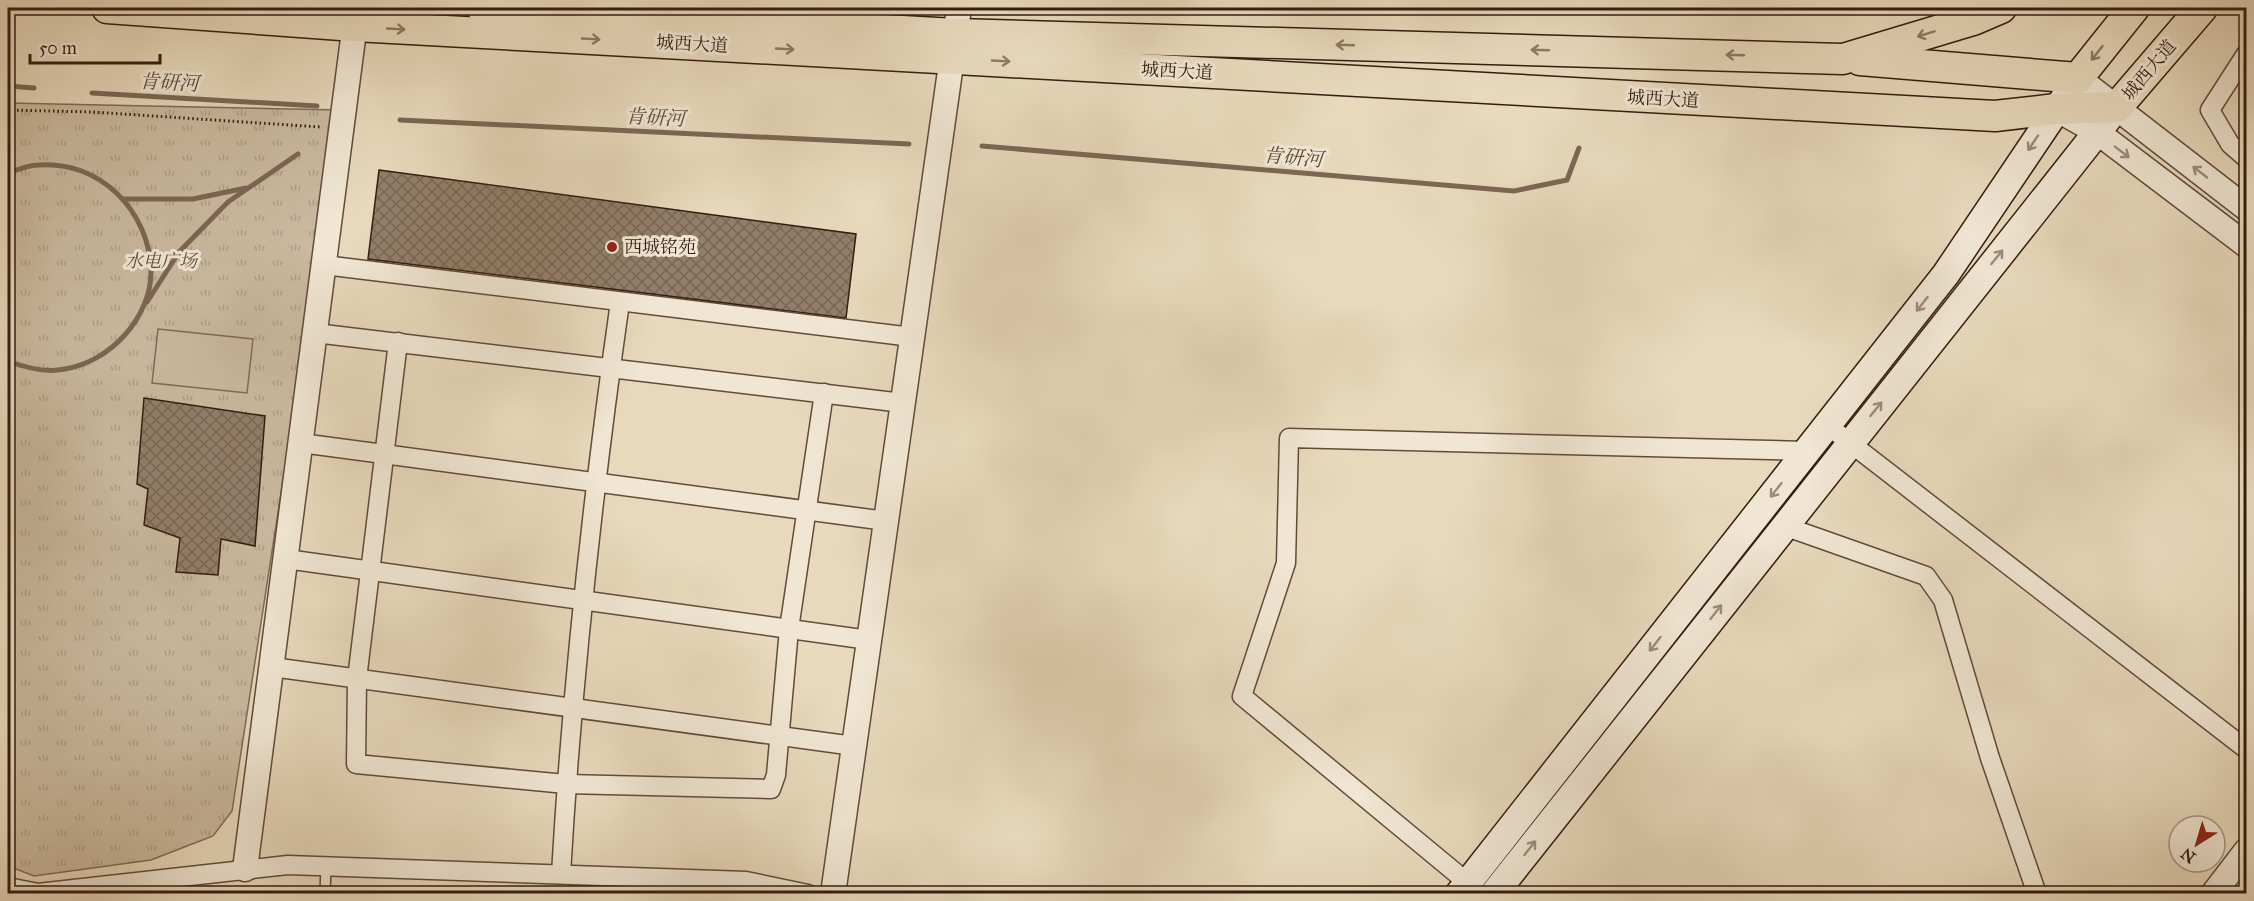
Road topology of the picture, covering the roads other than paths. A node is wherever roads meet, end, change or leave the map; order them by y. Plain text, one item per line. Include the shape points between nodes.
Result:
1 (107, 8) edge
2 (482, 8) edge
3 (2001, 8) edge
4 (2134, 8) edge
5 (2202, 8) edge
6 (356, 17) edge
7 (956, 33) edge
8 (2247, 54) edge
9 (1843, 58) junction
10 (2078, 78) junction
11 (2117, 107) junction
12 (2056, 109) junction
13 (2097, 132) junction
14 (2247, 158) edge
15 (2247, 208) edge
16 (2247, 246) edge
17 (324, 265) junction
18 (620, 302) junction
19 (315, 333) junction
20 (912, 337) junction
21 (398, 342) junction
22 (610, 368) junction
23 (824, 393) junction
24 (903, 403) junction
25 (1827, 425) junction
26 (301, 443) junction
27 (1848, 444) junction
28 (1807, 451) junction
29 (386, 454) junction
30 (594, 482) junction
31 (806, 510) junction
32 (886, 521) junction
33 (1784, 526) junction
34 (286, 560) junction
35 (371, 572) junction
36 (584, 601) junction
37 (789, 629) junction
38 (869, 640) junction
39 (272, 667) junction
40 (357, 679) junction
41 (572, 708) junction
42 (779, 736) junction
43 (854, 746) junction
44 (2247, 749) edge
45 (566, 784) junction
46 (2247, 851) edge
47 (326, 866) junction
48 (245, 869) junction
49 (561, 874) junction
50 (8, 887) edge
51 (1463, 888) edge
52 (325, 894) edge
53 (808, 894) edge
54 (833, 894) edge
55 (1494, 894) edge
56 (2037, 894) edge
57 (2213, 894) edge

1 - 6 main road, 城西大道
2 - 7 main road, 城西大道
3 -> 9 main road, 城西大道
4 -> 10 main road
5 - 11 main road, 城西大道
6 -> 7 main road, 城西大道
6 - 17 street
9 -> 7 main road, 城西大道
7 -> 12 main road, 城西大道 via 1995,116
7 - 20 street
8 - 14 street via 2210,110 2230,144
9 - 10 main road
10 - 11 street
10 - 12 main road
11 - 12 main road, 城西大道
11 - 13 main road
15 -> 11 street
12 - 13 street
12 -> 25 main road via 1946,274
13 -> 16 street
27 -> 13 main road
17 - 18 street
17 - 19 street
18 - 20 street
18 - 22 street
19 - 21 street
19 - 26 street
20 - 24 street
21 - 22 street
21 - 29 street
22 - 23 street
22 - 30 street
23 - 24 street
23 - 31 street
24 - 32 street
25 - 27 street
25 - 28 main road
26 - 29 street
26 - 34 street
27 - 33 main road
27 - 44 street
28 -> 51 main road
28 - 51 street via 1289,438 1286,562 1242,696
29 - 30 street
29 - 35 street
30 - 31 street
30 - 36 street
31 - 32 street
31 - 37 street
32 - 38 street
55 -> 33 main road
33 - 56 street via 1926,576 1943,600 1990,758
34 - 35 street
34 - 39 street
35 - 36 street
35 - 40 street
36 - 37 street
36 - 41 street
37 - 38 street
37 - 42 street
38 - 43 street
39 - 40 street
39 - 48 street
40 - 41 street
40 - 45 street via 356,764
41 - 42 street
41 - 45 street
42 - 43 street
42 - 45 street via 771,789
43 - 54 street
45 - 49 street
46 - 57 street
47 - 48 street
47 - 49 street
47 - 52 lane
48 - 50 street via 38,893
49 - 53 street via 746,881

